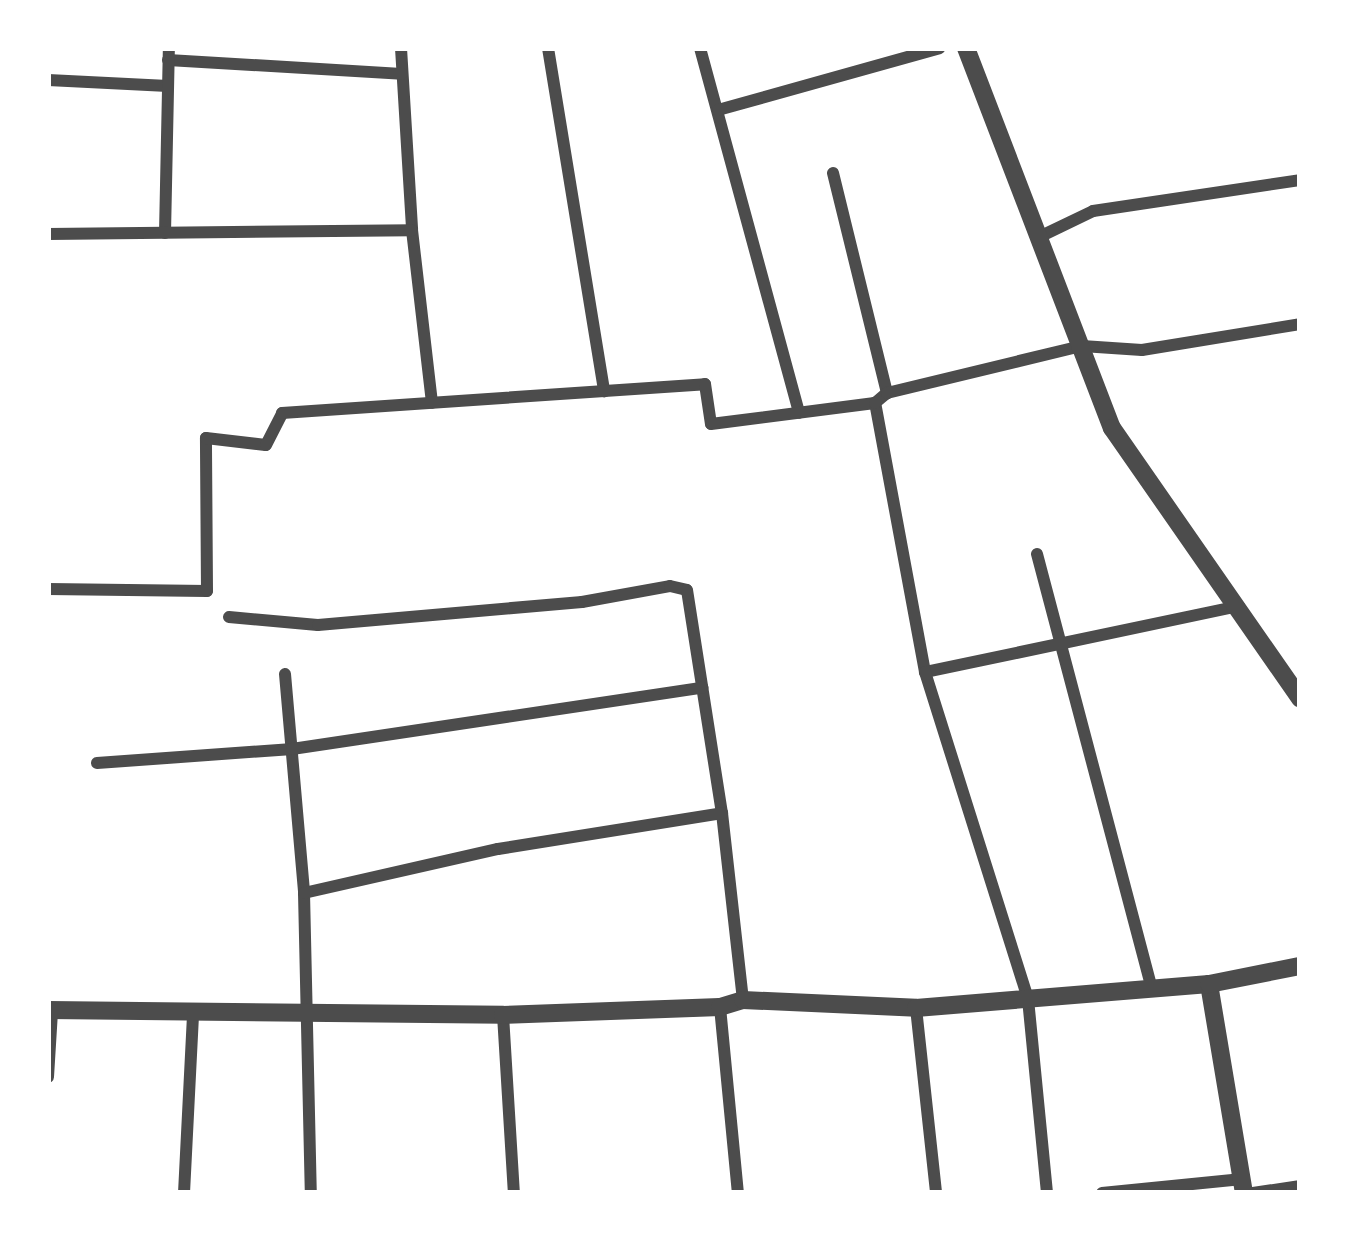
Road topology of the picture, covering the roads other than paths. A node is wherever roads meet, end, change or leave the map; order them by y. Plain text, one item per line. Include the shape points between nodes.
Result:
1 (401, 48) edge
2 (548, 48) edge
3 (700, 48) edge
4 (940, 48) edge
5 (966, 48) edge
6 (168, 54) edge
7 (402, 74) junction
8 (48, 80) edge
9 (168, 86) junction
10 (718, 110) junction
11 (833, 173) dead end
12 (1300, 180) edge
13 (412, 230) junction
14 (165, 232) junction
15 (48, 235) edge
16 (1037, 238) junction
17 (1300, 324) edge
18 (1082, 346) junction
19 (604, 391) junction
20 (887, 393) junction
21 (432, 403) junction
22 (875, 403) junction
23 (800, 413) junction
24 (1037, 554) dead end
25 (48, 589) edge
26 (1239, 606) junction
27 (229, 617) dead end
28 (1057, 644) junction
29 (1292, 668) edge
30 (925, 672) junction
31 (285, 674) dead end
32 (702, 688) junction
33 (1300, 699) edge
34 (292, 749) junction
35 (97, 763) dead end
36 (722, 813) junction
37 (304, 893) junction
38 (1300, 966) edge
39 (1209, 984) junction
40 (1153, 989) junction
41 (1028, 999) junction
42 (743, 1000) junction
43 (720, 1007) junction
44 (916, 1008) junction
45 (50, 1011) edge
46 (193, 1016) junction
47 (503, 1016) junction
48 (310, 1017) junction
49 (48, 1077) edge
50 (1300, 1186) edge
51 (1247, 1188) edge
52 (184, 1193) edge
53 (311, 1193) edge
54 (514, 1193) edge
55 (738, 1193) edge
56 (936, 1193) edge
57 (1047, 1193) edge
58 (1102, 1193) edge

1 - 7 street
2 - 19 street
3 - 10 street
4 - 10 street
5 - 16 street
6 - 7 street
6 - 9 street
7 - 13 street
8 - 9 street
9 - 14 street
10 - 23 street
11 - 20 street
12 - 16 street via 1093,211
13 - 14 street
13 - 21 street
14 - 15 street
16 - 18 street
17 - 18 street via 1142,350
18 - 20 street
18 - 26 street via 1112,428
19 - 21 street
19 - 23 street via 705,384 711,424
20 - 22 street
21 - 25 street via 282,413 266,445 206,438 207,591
22 - 23 street
22 - 30 street
24 - 28 street
26 - 28 street
26 - 29 street
27 - 32 street via 318,625 582,602 670,586 687,590
28 - 30 street
28 - 40 street
29 - 33 street
30 - 41 street
31 - 34 street
32 - 34 street
32 - 36 street
34 - 35 street
34 - 37 street
36 - 37 street via 498,849
36 - 42 street
37 - 48 street
38 - 39 street
39 - 40 street
39 - 51 street
40 - 41 street
41 - 44 street
41 - 57 street
42 - 43 street
42 - 44 street
43 - 47 street
43 - 55 street
44 - 56 street
45 - 46 street
45 - 49 street
46 - 48 street
46 - 52 street
47 - 48 street
47 - 54 street
48 - 53 street
50 - 51 street
51 - 58 street

